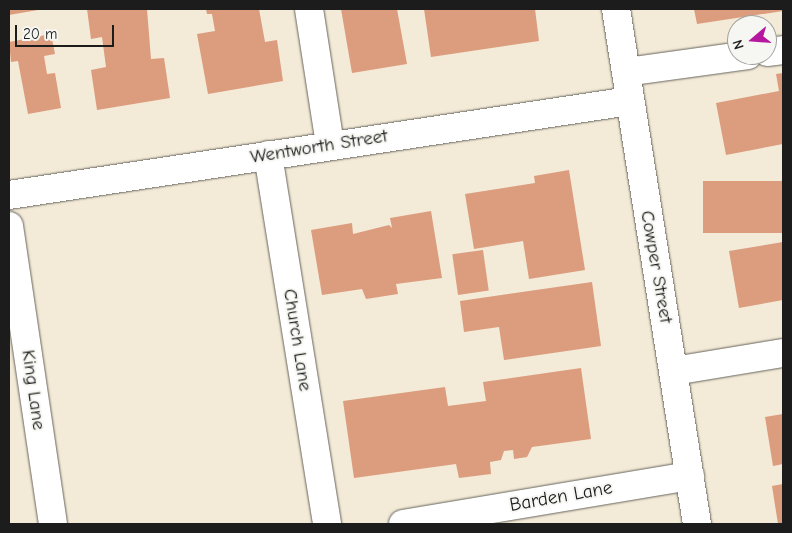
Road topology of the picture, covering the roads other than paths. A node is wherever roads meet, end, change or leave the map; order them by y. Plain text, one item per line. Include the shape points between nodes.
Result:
1 (309, 9) edge
2 (616, 9) edge
3 (727, 58) edge
4 (626, 72) junction
5 (630, 101) junction
6 (330, 145) junction
7 (268, 155) junction
8 (9, 195) edge
9 (9, 226) edge
10 (783, 353) edge
11 (674, 371) junction
12 (690, 476) junction
13 (53, 524) edge
14 (327, 524) edge
15 (402, 524) edge
16 (697, 524) edge

1 - 6 street
2 - 4 street, Cowper Street
3 - 4 street
4 - 5 street, Cowper Street
5 - 6 street, Wentworth Street
5 - 11 street, Cowper Street
6 - 7 street, Wentworth Street
7 - 8 street, Wentworth Street
7 - 14 street, Church Lane
9 - 13 street, King Lane
10 - 11 street
11 - 12 street, Cowper Street
12 - 15 street, Barden Lane
12 - 16 street, Cowper Street

